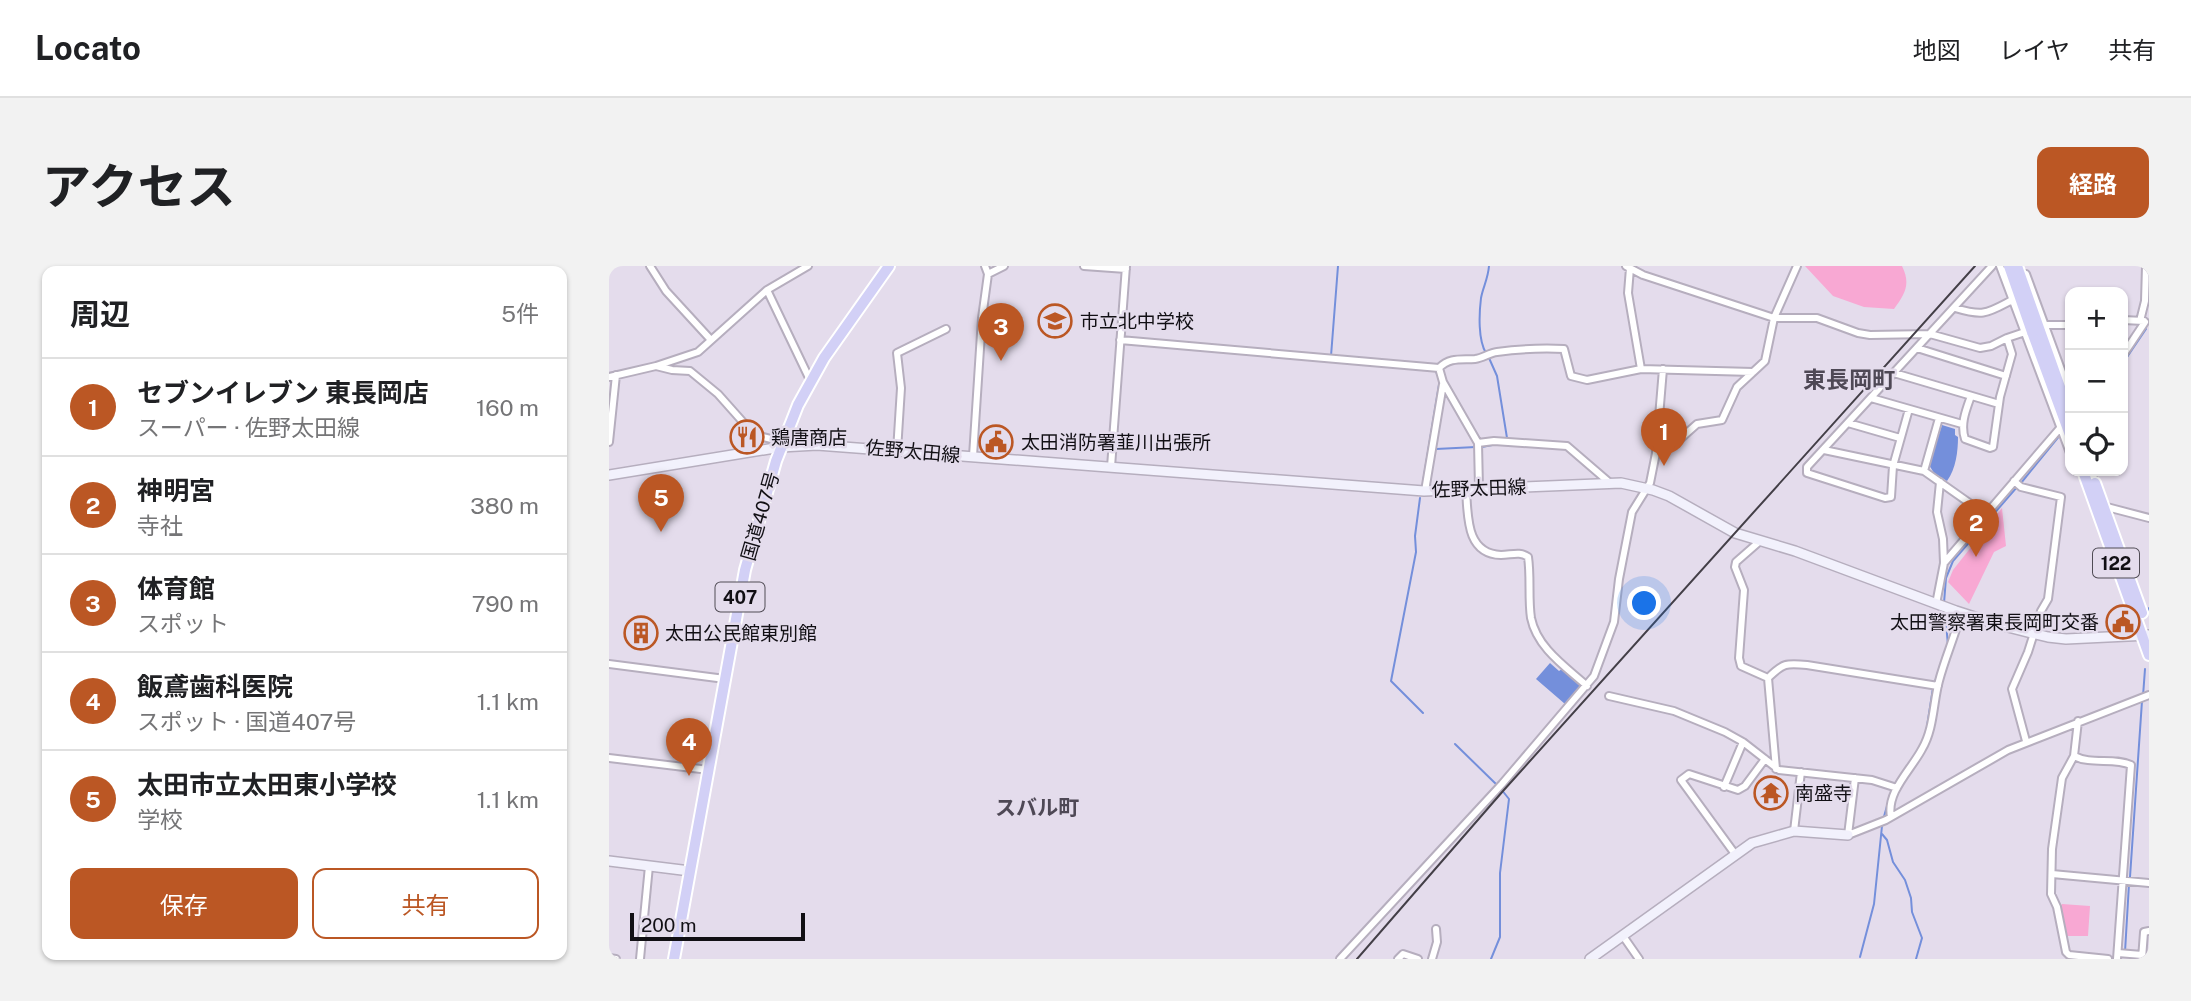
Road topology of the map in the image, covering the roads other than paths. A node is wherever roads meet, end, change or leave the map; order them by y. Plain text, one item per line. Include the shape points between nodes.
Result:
1 (650, 266) edge
2 (808, 266) edge
3 (889, 266) edge
4 (985, 266) edge
5 (1004, 266) edge
6 (1084, 266) edge
7 (1797, 266) edge
8 (1992, 266) edge
9 (2000, 266) edge
10 (2008, 266) edge
11 (2146, 266) edge
12 (1628, 267) edge
13 (1126, 268) edge
14 (795, 269) edge
15 (2021, 270) edge
16 (988, 274) junction
17 (767, 290) junction
18 (2014, 299) junction
19 (1955, 307) junction
20 (1774, 318) junction
21 (2145, 322) edge
22 (2065, 326) edge
23 (946, 329) dead end
24 (2036, 330) junction
25 (1930, 334) junction
26 (2007, 338) junction
27 (1120, 340) junction
28 (711, 341) junction
29 (1917, 348) junction
30 (2126, 350) edge
31 (656, 366) junction
32 (1439, 368) junction
33 (1641, 369) junction
34 (1663, 369) junction
35 (1753, 372) junction
36 (1894, 373) junction
37 (613, 376) edge
38 (2006, 376) junction
39 (811, 382) junction
40 (1443, 382) junction
41 (2065, 385) edge
42 (1971, 396) junction
43 (1871, 398) junction
44 (1999, 404) junction
45 (1909, 409) junction
46 (2069, 413) edge
47 (1939, 418) junction
48 (2065, 420) edge
49 (1848, 423) junction
50 (1962, 424) junction
51 (2061, 427) junction
52 (610, 428) edge
53 (1900, 438) junction
54 (2065, 439) edge
55 (609, 442) edge
56 (782, 444) junction
57 (1478, 445) junction
58 (897, 450) junction
59 (1824, 450) junction
60 (1656, 453) junction
61 (973, 456) junction
62 (1893, 466) junction
63 (1111, 467) junction
64 (1924, 471) junction
65 (609, 475) edge
66 (2088, 476) edge
67 (2014, 481) junction
68 (1940, 482) junction
69 (1610, 483) junction
70 (1479, 488) junction
71 (1648, 488) junction
72 (1466, 489) junction
73 (1425, 491) junction
74 (2099, 504) junction
75 (1985, 514) junction
76 (2149, 518) edge
77 (1760, 541) junction
78 (1944, 563) junction
79 (1936, 604) junction
80 (1962, 613) junction
81 (2033, 634) junction
82 (2147, 635) edge
83 (2149, 655) edge
84 (609, 664) edge
85 (1768, 678) junction
86 (726, 679) junction
87 (1587, 686) junction
88 (1938, 686) junction
89 (2149, 695) edge
90 (1609, 696) dead end
91 (2078, 721) junction
92 (2026, 741) junction
93 (1743, 742) junction
94 (2074, 756) junction
95 (609, 758) edge
96 (1765, 760) junction
97 (1776, 769) junction
98 (709, 770) junction
99 (1801, 772) junction
100 (1855, 778) junction
101 (1724, 787) junction
102 (1897, 788) junction
103 (1891, 817) junction
104 (1794, 831) junction
105 (1848, 835) junction
106 (1734, 854) junction
107 (609, 861) edge
108 (649, 866) junction
109 (690, 872) junction
110 (2052, 874) junction
111 (2123, 879) junction
112 (2149, 883) edge
113 (1436, 929) dead end
114 (2149, 931) edge
115 (1623, 936) junction
116 (2119, 955) edge
117 (2142, 957) edge
118 (609, 958) edge
119 (616, 959) edge
120 (641, 959) edge
121 (674, 959) edge
122 (1340, 959) edge
123 (1398, 959) edge
124 (1418, 959) edge
125 (1432, 959) edge
126 (1590, 959) edge
127 (1639, 959) edge
128 (2108, 959) edge

1 - 28 street
2 - 14 street
3 - 39 highway, 国道407号 / 407
4 - 16 street
5 - 16 street
6 - 13 street
7 - 20 street
8 - 19 street
9 - 18 street
10 - 24 highway, bridge
11 - 21 street
12 - 20 street
12 - 33 street
13 - 27 street
14 - 17 street
15 - 24 highway, bridge
16 - 61 street
17 - 28 street
17 - 39 street
18 - 19 street via 1986,313
18 - 24 street
19 - 25 street
20 - 25 street via 1817,318 1870,335
20 - 35 street via 1765,361
21 - 30 street
22 - 24 street
23 - 58 street via 897,353 901,388
24 - 26 street
24 - 41 street
24 - 46 highway
24 - 48 highway
24 - 51 street
25 - 26 street via 1980,348
25 - 29 street
26 - 38 street via 2012,354
27 - 32 street
27 - 63 street
28 - 31 street via 698,352
29 - 36 street
29 - 38 street
31 - 37 street
31 - 56 street via 690,371 750,430
32 - 33 street via 1460,358 1564,349 1571,376 1587,380
32 - 40 street
33 - 34 street
34 - 35 street
34 - 60 street
35 - 60 street via 1738,387 1722,420 1697,424
36 - 42 street
36 - 43 street
37 - 52 street
38 - 44 street
39 - 56 highway, 国道407号 / 407
40 - 57 street
40 - 73 street
42 - 44 street
42 - 50 street
43 - 45 street
43 - 49 street
44 - 50 street via 1993,447 1965,439
45 - 47 street
45 - 53 street
47 - 50 street
47 - 64 street
49 - 53 street
49 - 59 street
51 - 54 street
51 - 67 street
52 - 55 street
53 - 62 street
56 - 58 main road, 佐野太田線
56 - 65 main road, 佐野太田線
56 - 86 highway, 国道407号 / 407 via 750,551
57 - 69 street via 1495,441 1567,446
57 - 70 street
58 - 61 main road, 佐野太田線
59 - 62 street
59 - 62 street via 1807,467 1809,475 1885,498 1891,497
60 - 71 street
61 - 63 main road, 佐野太田線
62 - 64 street
63 - 73 main road, 佐野太田線
64 - 68 street
66 - 74 highway, 122
67 - 75 street
67 - 81 street via 2061,498 2048,599
68 - 75 street
68 - 78 street via 1937,512
69 - 70 main road, 佐野太田線
69 - 71 main road, 佐野太田線
70 - 72 main road, 佐野太田線
71 - 77 main road, 佐野太田線 via 1734,533
71 - 87 street via 1632,512 1614,622
72 - 73 main road, 佐野太田線
72 - 87 street via 1473,540 1498,555 1522,553 1528,557 1536,633 1549,652
74 - 76 street
74 - 82 highway, 122
74 - 82 highway, 122 via 2107,539
75 - 78 street
77 - 79 main road, 佐野太田線
77 - 85 street via 1735,567 1744,597 1739,658 1741,666
78 - 79 street
79 - 80 main road, 佐野太田線
80 - 81 main road, 佐野太田線
80 - 88 street
81 - 82 main road, 佐野太田線 via 2066,639
81 - 92 street via 2012,689
82 - 83 highway, 122
84 - 86 street
85 - 88 street via 1789,663
85 - 97 street
86 - 98 highway, 国道407号 / 407
87 - 122 street
88 - 102 street via 1926,742
89 - 91 street
90 - 93 street via 1674,711
91 - 92 street
91 - 94 street
92 - 103 street
93 - 96 street
93 - 101 street
94 - 110 street via 2062,778
94 - 111 street via 2131,765
95 - 98 street
96 - 97 street
96 - 101 street via 1742,789
97 - 99 street
98 - 109 highway, 国道407号 / 407
99 - 100 street
99 - 104 street
100 - 102 street
100 - 105 street
101 - 106 street via 1689,774 1681,779
102 - 103 street
103 - 105 street
104 - 105 main road
104 - 106 main road via 1752,843
106 - 115 main road
107 - 108 main road
108 - 109 main road
108 - 120 street
109 - 121 highway, 国道407号 / 407
110 - 111 street
110 - 128 street via 2051,894 2066,952
111 - 112 street
111 - 116 street
113 - 125 street
114 - 117 street via 2144,932
115 - 126 main road
115 - 127 street
116 - 117 street
118 - 119 street
123 - 124 street via 1405,954

